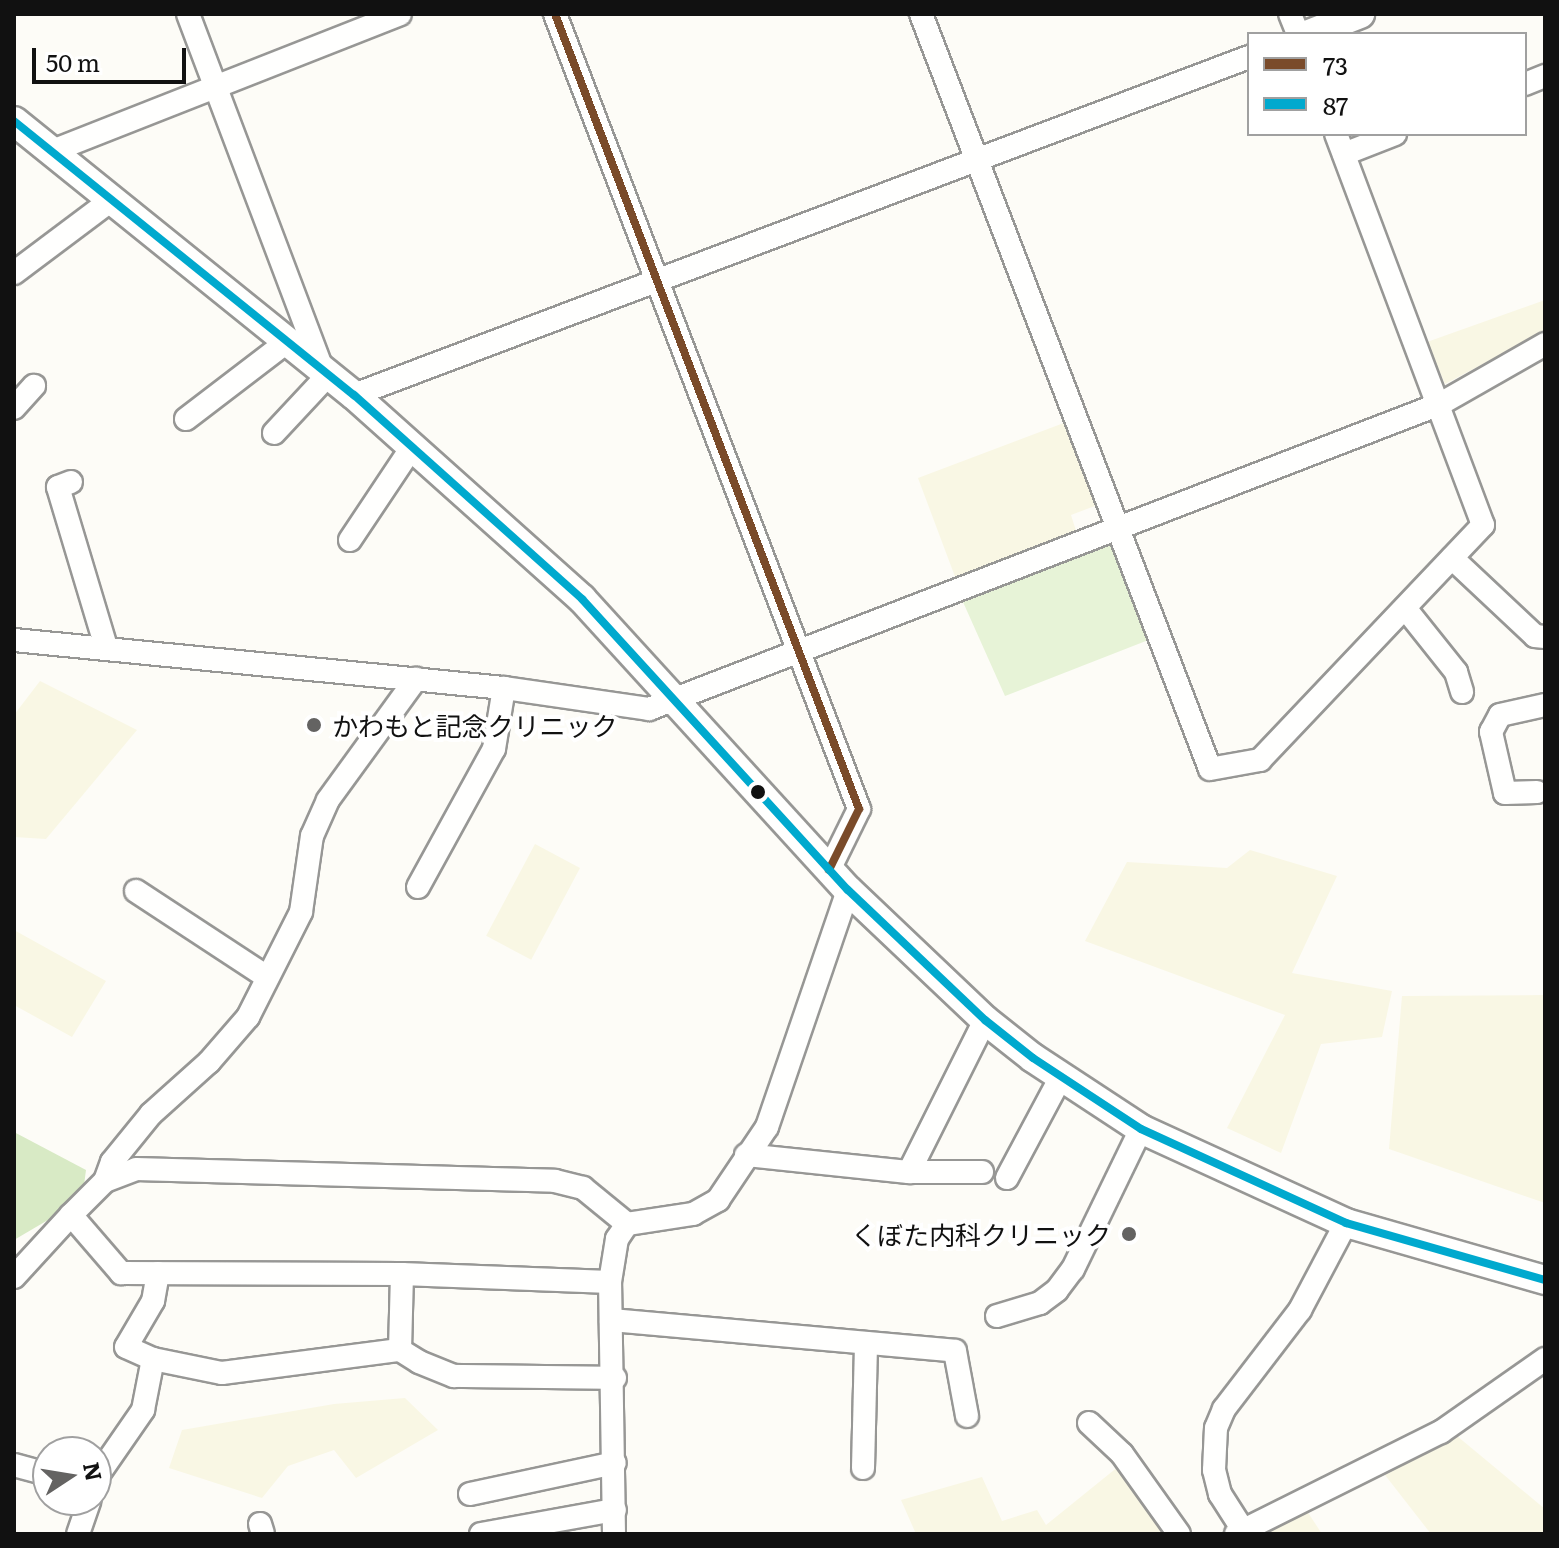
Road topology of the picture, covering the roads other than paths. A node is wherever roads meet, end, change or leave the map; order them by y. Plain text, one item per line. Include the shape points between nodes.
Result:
1 (188, 14) edge
2 (400, 14) edge
3 (555, 14) edge
4 (921, 14) edge
5 (1360, 14) edge
6 (1314, 32) edge
7 (1247, 58) edge
8 (216, 86) junction
9 (16, 126) edge
10 (1384, 136) edge
11 (1340, 144) edge
12 (50, 152) junction
13 (974, 159) junction
14 (110, 201) junction
15 (14, 273) edge
16 (658, 279) junction
17 (288, 341) junction
18 (1545, 344) edge
19 (326, 373) junction
20 (34, 386) dead end
21 (354, 395) junction
22 (1440, 404) junction
23 (14, 408) edge
24 (186, 419) dead end
25 (274, 433) dead end
26 (412, 447) junction
27 (71, 482) dead end
28 (1116, 529) junction
29 (350, 540) dead end
30 (1452, 558) junction
31 (1405, 608) junction
32 (1545, 637) edge
33 (14, 640) edge
34 (106, 647) junction
35 (796, 650) junction
36 (416, 679) junction
37 (504, 688) junction
38 (1462, 692) dead end
39 (677, 700) junction
40 (1545, 705) edge
41 (1537, 792) dead end
42 (838, 880) junction
43 (418, 887) dead end
44 (136, 891) dead end
45 (267, 977) junction
46 (985, 1020) junction
47 (1061, 1077) junction
48 (1141, 1129) junction
49 (746, 1155) junction
50 (909, 1172) junction
51 (982, 1172) dead end
52 (1007, 1178) dead end
53 (105, 1181) junction
54 (71, 1215) junction
55 (1346, 1223) junction
56 (627, 1224) junction
57 (158, 1273) junction
58 (402, 1274) junction
59 (14, 1277) edge
60 (1545, 1280) edge
61 (610, 1282) junction
62 (997, 1316) dead end
63 (611, 1320) junction
64 (866, 1343) junction
65 (400, 1350) junction
66 (153, 1359) junction
67 (1545, 1359) edge
68 (615, 1378) junction
69 (967, 1416) dead end
70 (1089, 1423) dead end
71 (112, 1455) edge
72 (615, 1463) junction
73 (863, 1468) dead end
74 (470, 1494) dead end
75 (615, 1510) junction
76 (1240, 1532) edge
77 (481, 1534) edge
78 (614, 1534) edge
79 (1179, 1534) edge

1 - 8 street
2 - 8 street
3 - 16 street
4 - 13 street
5 - 6 street
7 - 13 street
8 - 12 street
8 - 19 street
9 - 12 street
10 - 11 street
11 - 22 street
12 - 14 street
13 - 16 street
13 - 28 street
14 - 15 street
14 - 17 street
16 - 21 street
16 - 35 street
17 - 19 street
17 - 24 street
18 - 22 street
19 - 21 street
19 - 25 street
20 - 23 street
21 - 26 street
22 - 28 street
22 - 30 street via 1483,525
26 - 29 street
26 - 39 street via 582,599
27 - 34 street via 58,487
28 - 31 street via 1210,769 1260,760
28 - 35 street
30 - 31 street
30 - 32 street via 1535,636
31 - 38 street via 1456,672
33 - 34 street
34 - 36 street
35 - 39 street
35 - 42 street via 859,809
36 - 37 street
36 - 45 street via 328,800 312,836 305,900
37 - 39 street via 649,709
37 - 43 street via 494,749
39 - 42 street
40 - 41 street via 1500,715 1491,732 1505,793
42 - 46 street
42 - 49 street via 786,1082 767,1127
44 - 45 street
45 - 53 street via 248,1017 209,1062 151,1114 112,1162
46 - 47 street
46 - 50 street
47 - 48 street
47 - 52 street
48 - 55 street
48 - 62 street via 1073,1269 1057,1290 1040,1303
49 - 50 street
49 - 56 street via 718,1200 706,1208
50 - 51 street
53 - 54 street
53 - 56 street via 136,1169 555,1181 583,1188
54 - 57 street via 121,1273
54 - 59 street
55 - 60 street
55 - 76 street via 1300,1310 1224,1409 1216,1428 1214,1470
56 - 61 street via 617,1239
57 - 58 street
57 - 66 street via 153,1301 126,1347
58 - 61 street
58 - 65 street
61 - 63 street
63 - 64 street
63 - 68 street
64 - 69 street via 955,1351
64 - 73 street
65 - 66 street via 222,1373
65 - 68 street via 454,1376
66 - 71 street via 143,1410
67 - 76 street via 1441,1432
68 - 72 street
70 - 79 street via 1122,1454
72 - 74 street
72 - 75 street
75 - 77 street
75 - 78 street

